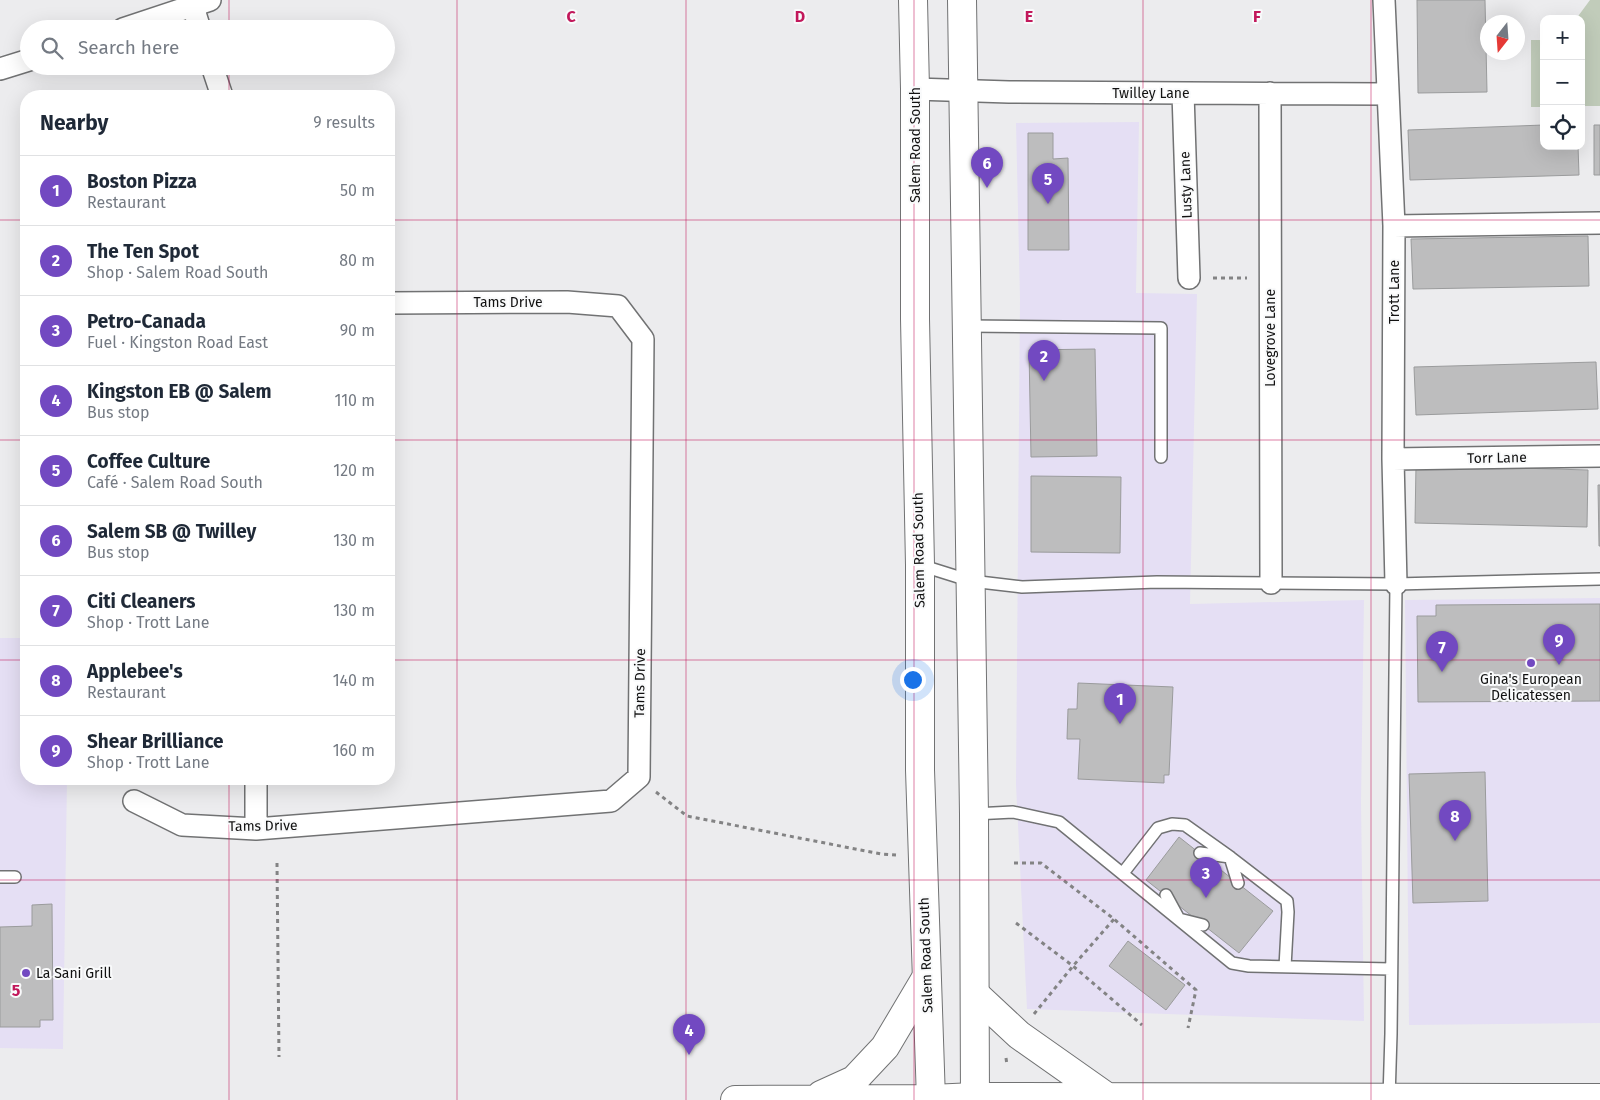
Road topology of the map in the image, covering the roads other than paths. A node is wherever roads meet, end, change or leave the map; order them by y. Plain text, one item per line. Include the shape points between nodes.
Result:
1 (913, 0) edge
2 (962, 0) edge
3 (1384, 0) edge
4 (198, 2) edge
5 (148, 20) edge
6 (199, 20) edge
7 (20, 63) edge
8 (0, 69) edge
9 (215, 75) edge
10 (915, 89) junction
11 (220, 90) edge
12 (964, 90) junction
13 (1184, 93) junction
14 (1270, 93) junction
15 (1388, 94) junction
16 (1600, 224) edge
17 (1394, 226) junction
18 (1189, 278) road end
19 (395, 303) edge
20 (967, 326) junction
21 (1600, 456) edge
22 (1161, 458) dead end
23 (1393, 459) junction
24 (920, 565) junction
25 (1600, 579) edge
26 (971, 581) junction
27 (1271, 583) junction
28 (1396, 584) junction
29 (256, 785) edge
30 (134, 801) dead end
31 (974, 814) junction
32 (256, 829) junction
33 (1200, 853) dead end
34 (1230, 857) junction
35 (1122, 873) junction
36 (0, 877) edge
37 (16, 877) dead end
38 (1238, 883) dead end
39 (1166, 895) dead end
40 (1178, 919) junction
41 (1203, 925) dead end
42 (1285, 967) junction
43 (1391, 969) junction
44 (926, 978) junction
45 (975, 994) junction
46 (975, 1098) edge
47 (1107, 1098) junction
48 (1389, 1098) junction
49 (1600, 1098) edge
50 (813, 1099) junction
51 (735, 1100) edge
52 (931, 1100) edge

1 - 10 main road, Salem Road South
2 - 12 main road
3 - 15 street, Trott Lane
4 - 5 street
4 - 6 street
7 - 8 street
9 - 11 street
10 - 12 street, Twilley Lane
10 - 24 main road, Salem Road South
12 - 13 street, Twilley Lane
12 - 20 main road
13 - 14 street, Twilley Lane
13 - 18 street, Lusty Lane
14 - 15 street, Twilley Lane
14 - 27 street, Lovegrove Lane
15 - 17 street, Trott Lane
16 - 17 street
17 - 23 street, Trott Lane
19 - 32 street, Tams Drive via 567,302 618,306 643,339 639,777 611,801
20 - 22 lane via 1161,328
20 - 26 main road
21 - 23 street, Torr Lane
23 - 28 street, Trott Lane
24 - 26 lane
24 - 44 main road, Salem Road South via 920,770
25 - 28 lane
26 - 27 lane via 1022,587 1157,582
26 - 31 main road
27 - 28 lane
28 - 43 lane
29 - 32 street
30 - 32 street, Tams Drive via 182,825
31 - 35 lane via 1013,812 1059,822
31 - 45 main road
33 - 34 lane
34 - 35 lane via 1185,825 1172,824 1158,828
34 - 38 lane
34 - 42 lane via 1286,901
35 - 40 lane
36 - 37 lane
39 - 40 lane
40 - 41 lane
40 - 42 lane via 1232,963
42 - 43 lane
43 - 48 lane
44 - 50 main road via 885,1048 854,1080
44 - 52 main road, Salem Road South
45 - 46 main road
45 - 47 main road via 1019,1035
46 - 47 main road
46 - 52 main road
47 - 48 main road
48 - 49 main road
50 - 51 main road
50 - 52 main road

